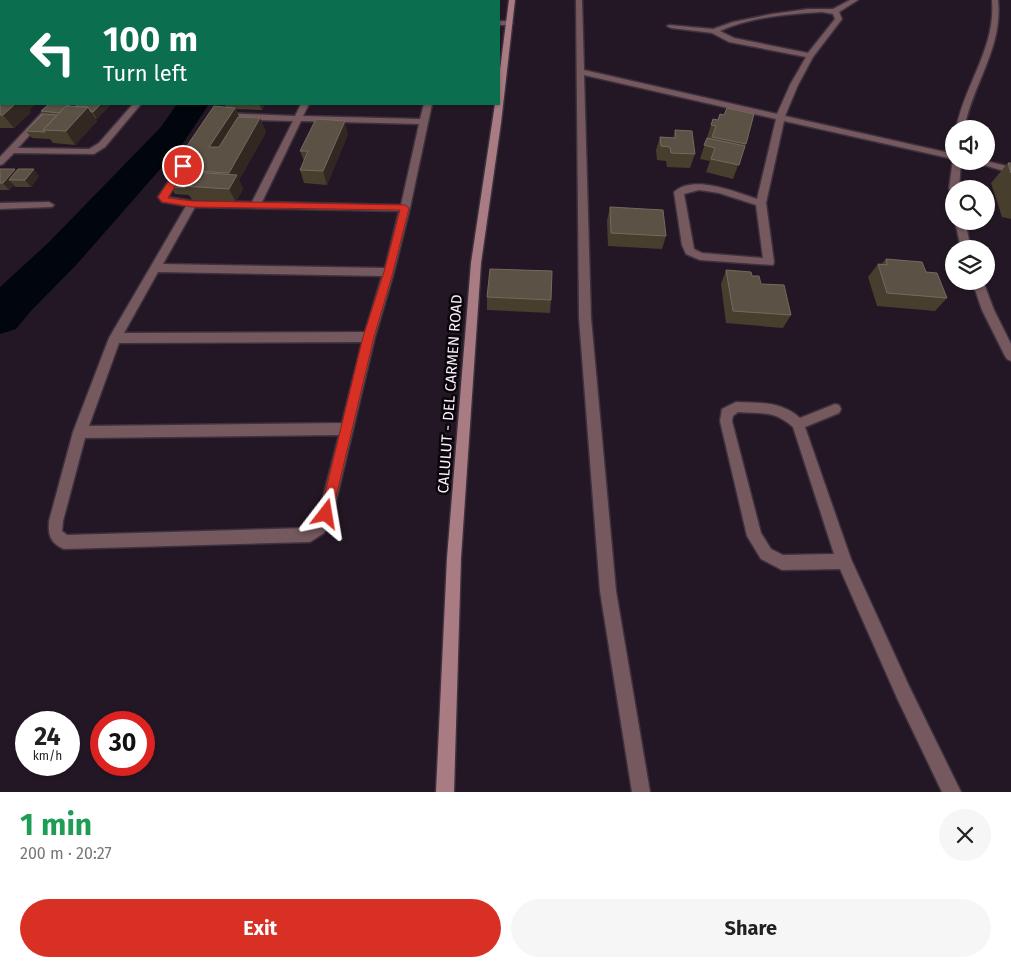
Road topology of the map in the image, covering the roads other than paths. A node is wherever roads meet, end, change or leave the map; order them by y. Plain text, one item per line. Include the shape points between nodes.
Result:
1 (512, 0) edge
2 (579, 0) edge
3 (855, 0) edge
4 (995, 0) edge
5 (833, 12) junction
6 (504, 23) edge
7 (671, 26) dead end
8 (714, 31) junction
9 (503, 46) edge
10 (810, 56) junction
11 (500, 70) edge
12 (581, 72) junction
13 (53, 105) edge
14 (136, 105) edge
15 (304, 105) edge
16 (428, 105) edge
17 (496, 105) edge
18 (780, 118) junction
19 (213, 119) edge
20 (296, 119) junction
21 (962, 120) edge
22 (423, 122) junction
23 (198, 142) edge
24 (11, 150) junction
25 (945, 155) edge
26 (0, 162) edge
27 (995, 166) edge
28 (1011, 170) edge
29 (761, 203) junction
30 (192, 204) junction
31 (256, 204) junction
32 (0, 206) edge
33 (49, 206) dead end
34 (405, 208) junction
35 (156, 268) junction
36 (389, 272) junction
37 (980, 290) edge
38 (369, 337) junction
39 (115, 338) junction
40 (1011, 356) edge
41 (835, 409) dead end
42 (798, 424) junction
43 (346, 428) junction
44 (80, 432) junction
45 (844, 561) junction
46 (445, 792) edge
47 (641, 792) edge
48 (952, 792) edge

1 - 6 main road, CALULUT - DEL CARMEN ROAD
2 - 12 street
3 - 5 street
4 - 21 street via 995,35 965,103
5 - 8 street via 814,10 743,21 720,26
5 - 10 street via 840,18
6 - 9 main road, CALULUT - DEL CARMEN ROAD
7 - 8 street
8 - 10 street via 732,40
9 - 11 main road, CALULUT - DEL CARMEN ROAD
10 - 18 street
12 - 18 street
12 - 47 street via 588,357 608,591
13 - 24 street
14 - 24 street via 102,145 91,152
15 - 20 street
16 - 22 street
17 - 46 main road, CALULUT - DEL CARMEN ROAD via 476,263 454,558
18 - 25 street
18 - 29 street
19 - 20 street via 217,116
20 - 22 street
20 - 31 street
22 - 34 street
23 - 30 street via 163,197
24 - 26 street
27 - 28 street
29 - 29 street via 769,262 700,256 690,251 679,192 703,187
30 - 31 street
30 - 35 street
31 - 34 street
32 - 33 street
34 - 36 street
35 - 36 street
35 - 39 street
36 - 38 street
37 - 40 street
38 - 39 street
38 - 43 street
39 - 44 street
41 - 42 street
42 - 45 street
42 - 45 street via 786,413 775,409 736,407 727,413 726,421 754,536 766,554 782,563
43 - 44 street
43 - 44 street via 326,514 319,528 310,535 64,542 55,534 56,521
45 - 48 street

